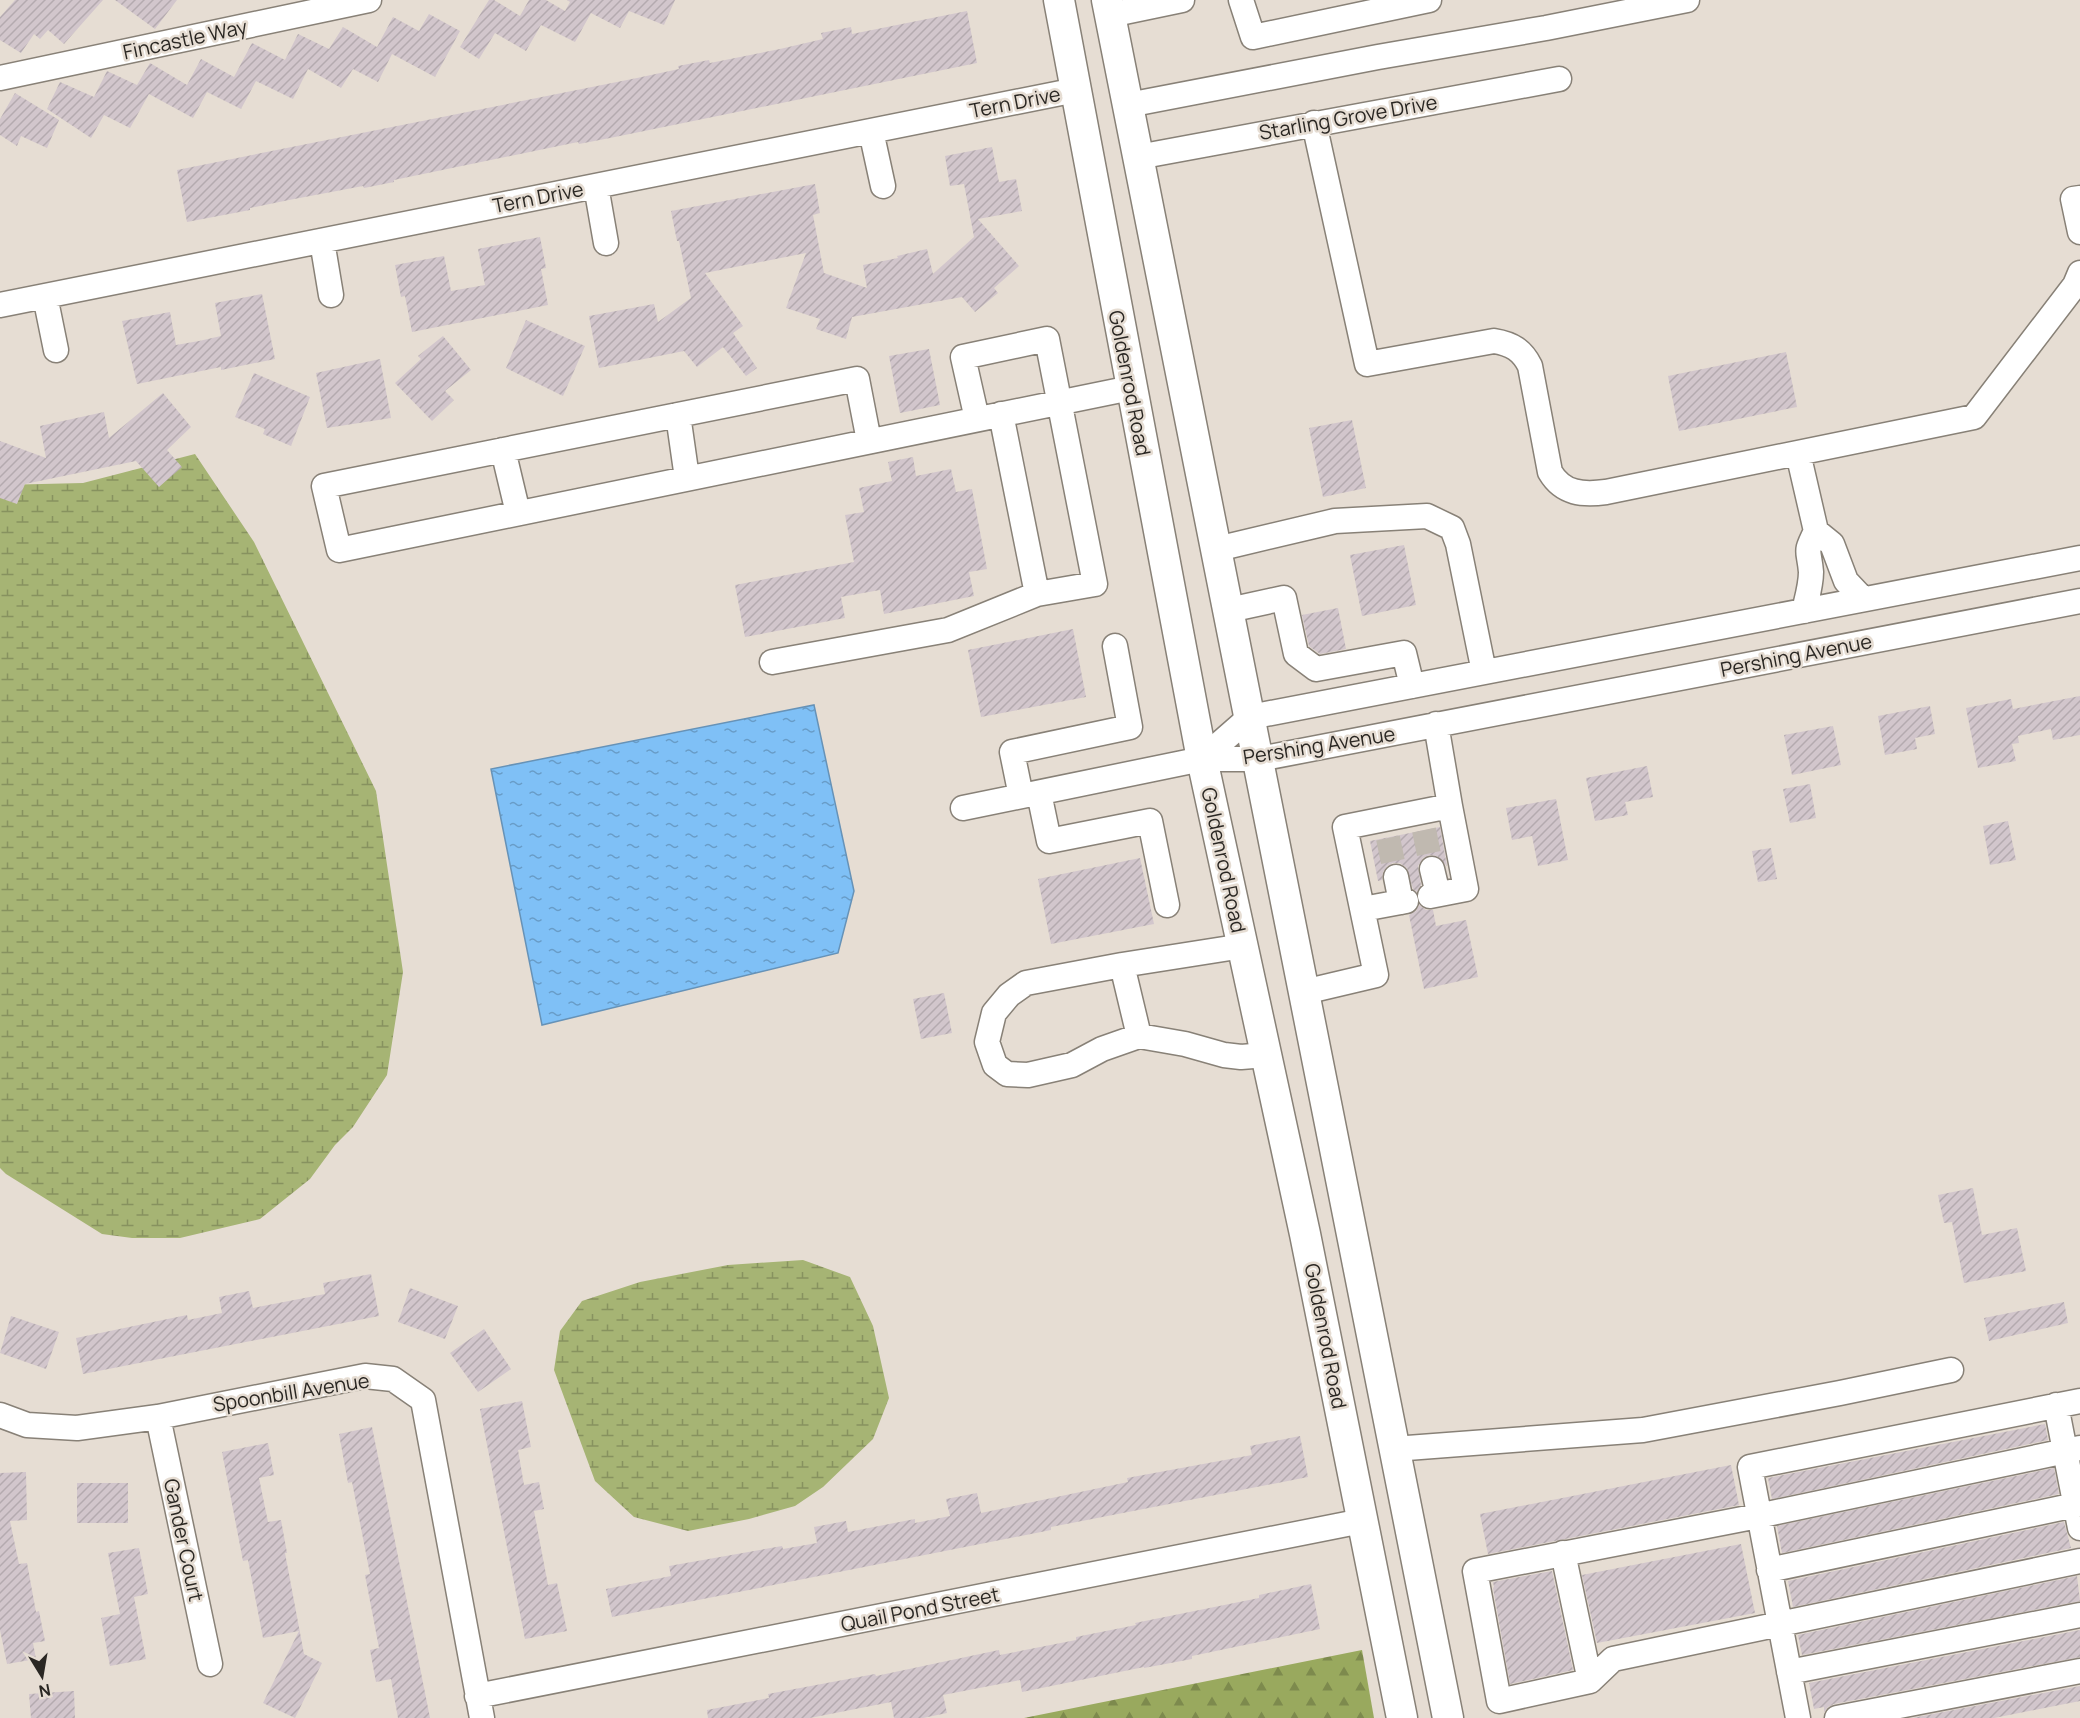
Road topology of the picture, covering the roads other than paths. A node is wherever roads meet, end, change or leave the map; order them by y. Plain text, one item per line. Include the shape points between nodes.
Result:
1 (369, 0) edge
2 (1059, 0) edge
3 (1241, 0) edge
4 (1429, 0) edge
5 (1687, 0) edge
6 (1170, 1) edge
7 (1108, 8) edge
8 (0, 78) edge
9 (1558, 79) dead end
10 (1076, 90) junction
11 (1128, 105) junction
12 (1314, 123) junction
13 (871, 131) junction
14 (1138, 157) junction
15 (596, 186) junction
16 (883, 186) dead end
17 (2080, 198) edge
18 (2080, 232) edge
19 (322, 241) junction
20 (606, 243) dead end
21 (2080, 273) edge
22 (331, 295) dead end
23 (45, 296) junction
24 (0, 305) edge
25 (56, 350) dead end
26 (1131, 387) junction
27 (1061, 402) junction
28 (1001, 414) junction
29 (678, 415) junction
30 (977, 418) junction
31 (869, 441) junction
32 (502, 450) junction
33 (1798, 453) junction
34 (687, 478) junction
35 (518, 513) junction
36 (1816, 531) junction
37 (1217, 549) junction
38 (2080, 558) edge
39 (1037, 594) junction
40 (1863, 599) junction
41 (2080, 601) edge
42 (1229, 610) junction
43 (1804, 611) junction
44 (1115, 646) dead end
45 (772, 662) dead end
46 (1484, 672) junction
47 (1412, 686) junction
48 (1250, 717) junction
49 (1436, 724) junction
50 (1202, 759) junction
51 (1259, 759) junction
52 (1030, 795) junction
53 (1450, 806) junction
54 (963, 808) dead end
55 (1432, 869) tunnel mouth
56 (1396, 877) tunnel mouth
57 (1167, 905) dead end
58 (1364, 909) junction
59 (1242, 946) junction
60 (1122, 965) junction
61 (1304, 992) junction
62 (1139, 1036) junction
63 (1266, 1055) junction
64 (1280, 1117) junction
65 (1951, 1370) dead end
66 (2080, 1401) edge
67 (2056, 1405) junction
68 (0, 1414) edge
69 (158, 1416) junction
70 (1394, 1449) junction
71 (2072, 1450) edge
72 (2079, 1512) edge
73 (1758, 1516) junction
74 (1362, 1521) junction
75 (1563, 1553) junction
76 (2080, 1561) edge
77 (1769, 1570) junction
78 (2080, 1615) edge
79 (1780, 1624) junction
80 (210, 1664) dead end
81 (2080, 1671) edge
82 (1789, 1672) junction
83 (1590, 1681) junction
84 (480, 1707) edge
85 (1402, 1718) edge
86 (1433, 1718) edge
87 (1448, 1718) edge
88 (1798, 1718) edge
89 (1837, 1718) edge

1 - 8 street, Fincastle Way
2 - 10 main road, Goldenrod Road
3 - 4 street via 1253,37
5 - 11 street
6 - 7 street
7 - 11 main road
9 - 12 street, Starling Grove Drive
10 - 13 street, Tern Drive
10 - 26 main road, Goldenrod Road
11 - 14 main road
12 - 14 street, Starling Grove Drive
12 - 33 street via 1367,364 1494,341 1518,349 1530,366 1550,472 1556,482 1578,493 1606,492
13 - 15 street, Tern Drive
13 - 16 street
14 - 37 main road
15 - 19 street, Tern Drive
15 - 20 street
17 - 18 street via 2073,199
19 - 22 street
19 - 23 street, Tern Drive
21 - 33 street via 1974,417
23 - 24 street, Tern Drive
23 - 25 street
26 - 27 street
26 - 50 main road, Goldenrod Road
27 - 28 street
27 - 30 street via 1047,339 963,357
27 - 39 street via 1095,584
28 - 30 street
28 - 39 street
29 - 31 street via 857,379
29 - 32 street
29 - 34 street
30 - 31 street
31 - 34 street
32 - 35 street
32 - 35 street via 324,486 339,550
33 - 36 street
34 - 35 street
36 - 40 street via 1832,544 1846,581
36 - 43 street via 1806,550 1811,572
37 - 42 main road
37 - 46 street via 1335,521 1427,516 1452,528 1458,544
38 - 40 street, Pershing Avenue
39 - 45 street via 948,630
40 - 43 street, Pershing Avenue
41 - 49 street, Pershing Avenue
42 - 47 street via 1284,598 1296,654 1316,669 1404,653
42 - 48 main road
43 - 46 street, Pershing Avenue
44 - 52 street via 1130,727 1012,752
46 - 47 street, Pershing Avenue
47 - 48 street, Pershing Avenue
48 - 50 street, Pershing Avenue
48 - 51 main road
49 - 51 street, Pershing Avenue
49 - 53 street
50 - 51 street, Pershing Avenue
50 - 52 street
50 - 59 main road, Goldenrod Road
51 - 61 main road
52 - 54 street
52 - 57 street via 1049,841 1150,821
53 - 55 street via 1466,889 1434,895
53 - 58 street via 1422,821 1386,828 1345,827
56 - 58 street via 1404,901
58 - 61 street via 1376,975
59 - 60 street
59 - 63 main road, Goldenrod Road
60 - 62 street
60 - 62 street via 1026,983 994,1013 987,1042 995,1065 1007,1074 1028,1075 1072,1065 1102,1048
61 - 70 main road
62 - 63 street via 1224,1055
63 - 64 main road, Goldenrod Road
64 - 70 main road via 1312,1172 1363,1427
64 - 74 main road, Goldenrod Road
65 - 70 street via 1644,1430
66 - 67 street
67 - 71 street
67 - 73 street via 1750,1467
68 - 69 street, Spoonbill Avenue via 27,1425 77,1428
69 - 80 street, Gander Court
69 - 84 street, Spoonbill Avenue via 365,1376 393,1379 423,1400
70 - 87 main road
71 - 72 street
71 - 73 street
72 - 77 street
73 - 75 street
73 - 77 street
74 - 84 street, Quail Pond Street
74 - 85 main road, Goldenrod Road
74 - 86 main road via 1388,1538 1402,1556
75 - 83 street
75 - 83 street via 1475,1571 1499,1701
76 - 79 street
77 - 79 street
78 - 82 street
79 - 82 street
79 - 83 street via 1613,1659
81 - 89 street
82 - 88 street

